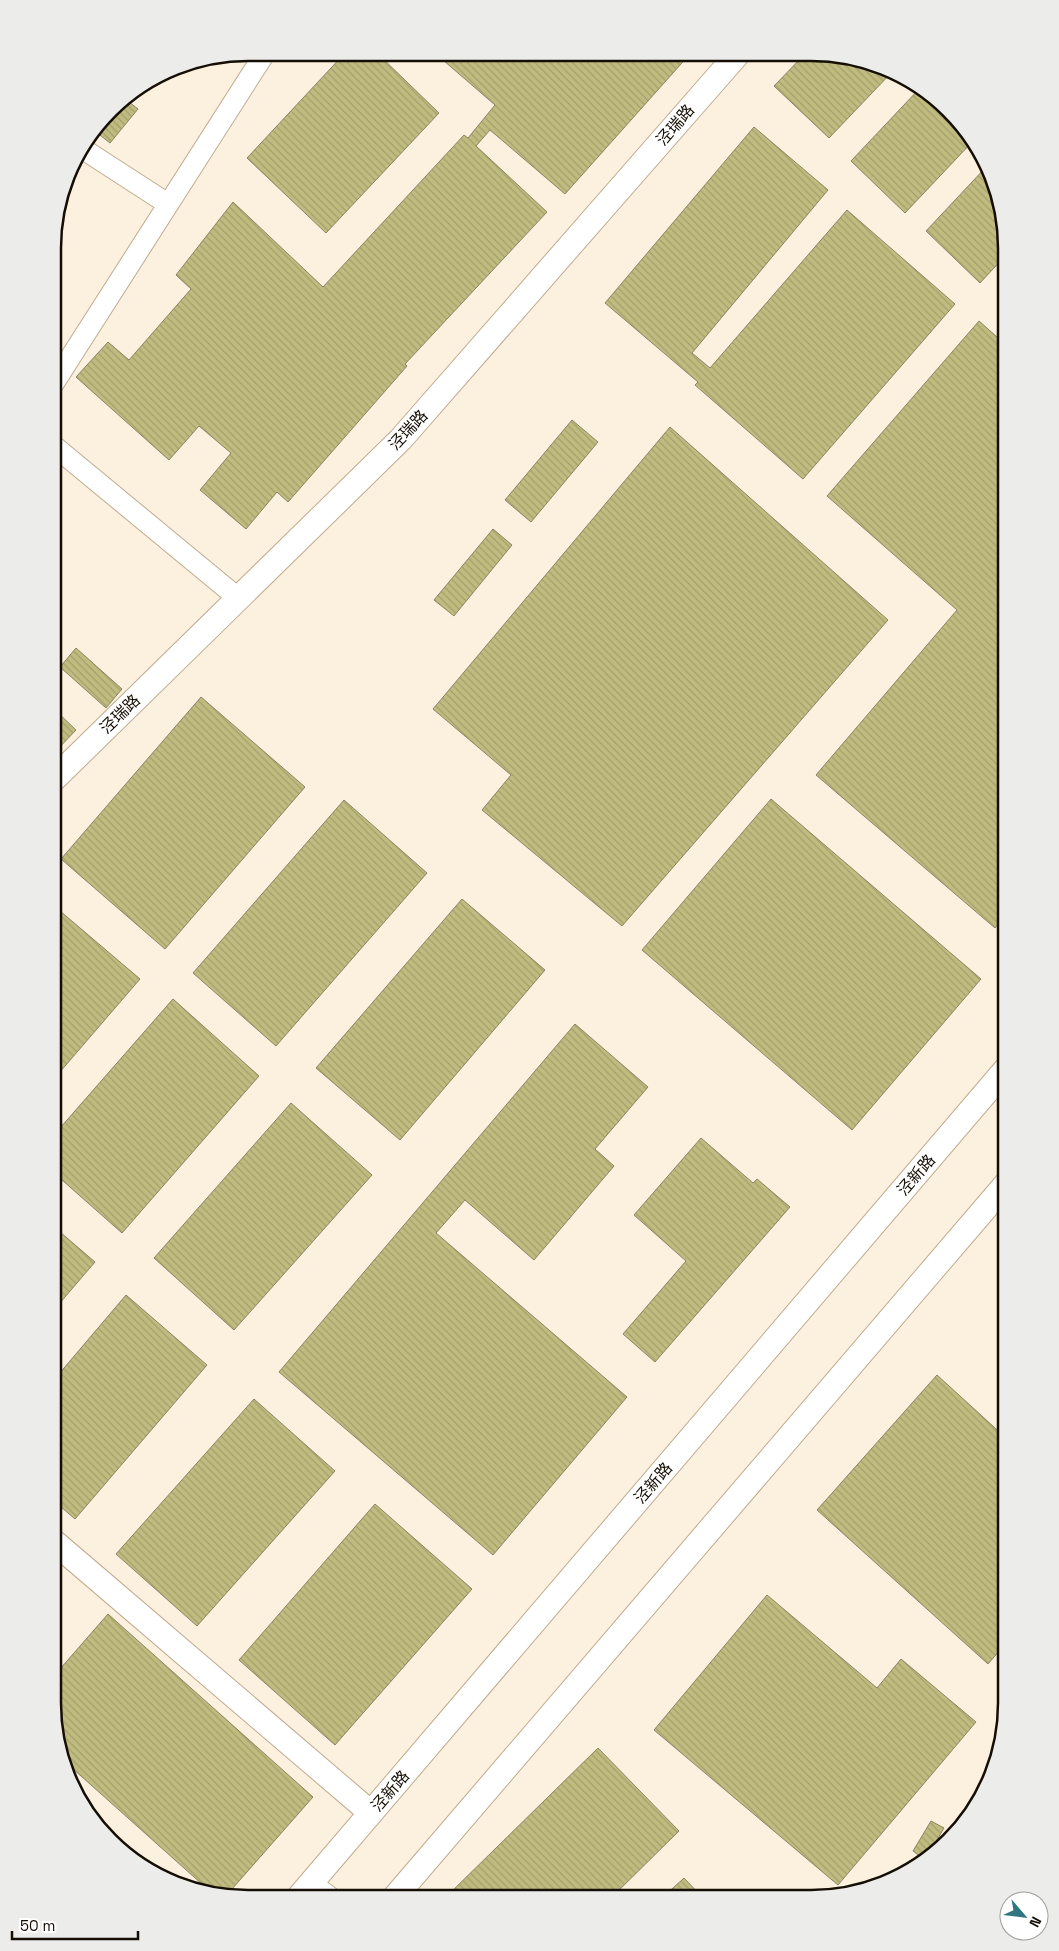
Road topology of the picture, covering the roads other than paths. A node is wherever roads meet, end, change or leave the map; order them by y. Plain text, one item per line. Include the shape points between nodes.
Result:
1 (260, 61) edge
2 (732, 61) edge
3 (88, 152) edge
4 (168, 204) junction
5 (61, 372) edge
6 (61, 452) edge
7 (238, 598) junction
8 (61, 772) edge
9 (998, 1078) edge
10 (998, 1193) edge
11 (61, 1548) edge
12 (371, 1813) junction
13 (314, 1890) edge
14 (401, 1890) edge

1 - 4 street
2 - 7 street, 泾瑞路 via 401,439
3 - 4 street
4 - 5 street
6 - 7 street
7 - 8 street, 泾瑞路
9 - 12 street, 泾新路
10 - 14 street
11 - 12 street
12 - 13 street, 泾新路

